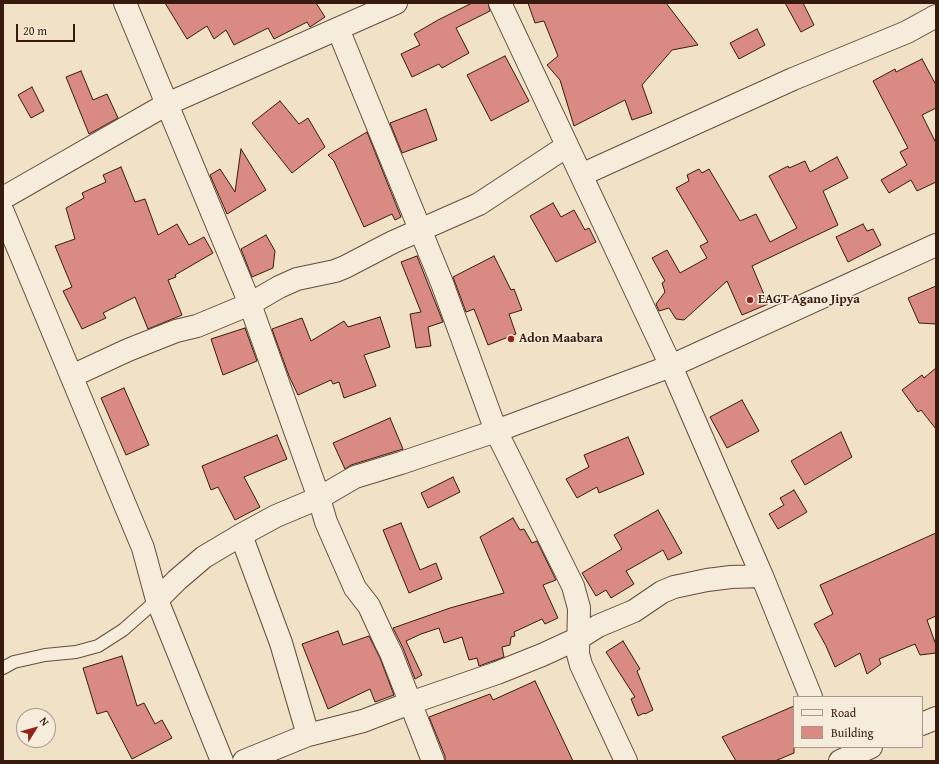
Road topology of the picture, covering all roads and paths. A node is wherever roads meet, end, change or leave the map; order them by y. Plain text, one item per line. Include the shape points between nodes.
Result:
1 (125, 3) edge
2 (396, 3) edge
3 (500, 3) edge
4 (936, 16) edge
5 (338, 29) junction
6 (167, 104) junction
7 (567, 146) junction
8 (581, 175) junction
9 (3, 198) edge
10 (3, 212) edge
11 (420, 230) junction
12 (936, 245) edge
13 (250, 304) junction
14 (671, 366) junction
15 (72, 376) junction
16 (496, 431) junction
17 (319, 498) junction
18 (241, 535) junction
19 (762, 576) junction
20 (157, 600) junction
21 (578, 638) junction
22 (3, 668) edge
23 (811, 696) edge
24 (410, 703) junction
25 (936, 718) edge
26 (923, 724) edge
27 (308, 735) junction
28 (832, 748) edge
29 (869, 748) edge
30 (222, 761) edge
31 (244, 761) edge
32 (433, 761) edge
33 (626, 761) edge
34 (838, 761) edge

1 - 6 street
2 - 5 street
3 - 7 street
4 - 8 street via 907,32 793,79
5 - 6 street
5 - 11 street
6 - 9 street
6 - 13 street
7 - 8 street
7 - 11 street via 479,204
8 - 14 street
10 - 15 street
11 - 13 street via 335,271 297,279
11 - 16 street via 456,316
12 - 14 street
13 - 15 street via 128,350
13 - 17 street
14 - 16 street
14 - 19 street
15 - 20 street via 143,548
16 - 17 street via 355,477
16 - 21 street via 573,586 579,608
17 - 18 street via 276,516
17 - 24 street via 326,522 355,588 369,606 392,653
18 - 20 street via 204,557
18 - 27 street via 281,643
19 - 21 street via 731,577 674,587 634,611 598,626
19 - 23 street
20 - 22 lane via 123,630 98,646 14,662
20 - 30 street
21 - 24 street via 498,673
21 - 33 street via 581,665
24 - 27 street via 363,721
24 - 32 street
25 - 26 street
27 - 31 street
28 - 34 street
29 - 34 street

